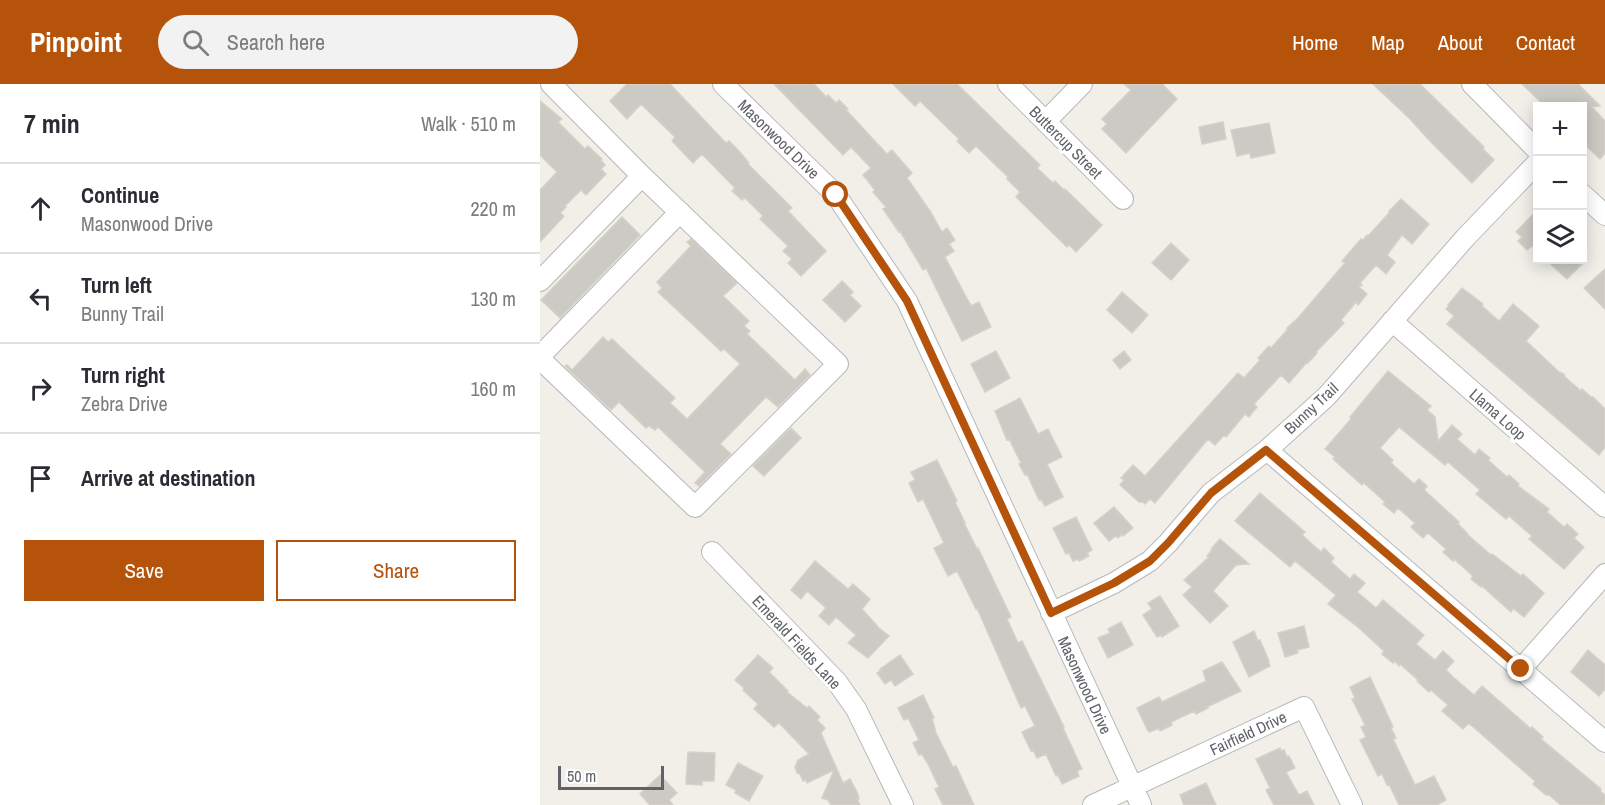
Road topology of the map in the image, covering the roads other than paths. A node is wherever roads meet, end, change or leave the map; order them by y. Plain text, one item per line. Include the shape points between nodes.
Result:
1 (551, 84) edge
2 (723, 84) edge
3 (1008, 84) edge
4 (1082, 84) edge
5 (1472, 84) edge
6 (1046, 121) junction
7 (1533, 146) edge
8 (1533, 167) edge
9 (642, 176) junction
10 (1587, 199) edge
11 (1123, 200) dead end
12 (680, 212) junction
13 (1605, 215) edge
14 (540, 281) edge
15 (1392, 321) junction
16 (540, 357) edge
17 (1266, 450) junction
18 (1605, 507) edge
19 (712, 552) dead end
20 (1605, 574) edge
21 (1051, 613) junction
22 (1521, 669) junction
23 (1605, 742) edge
24 (1132, 786) junction
25 (903, 805) edge
26 (1093, 805) edge
27 (1141, 805) edge
28 (1352, 805) edge

1 - 9 street
2 - 21 street, Masonwood Drive via 836,195 907,301
3 - 6 street, Buttercup Street
4 - 6 street
5 - 7 street
6 - 11 street, Buttercup Street
8 - 15 street, Bunny Trail
9 - 12 street
9 - 14 street
10 - 13 street
12 - 16 street
12 - 16 street via 837,364 695,507
15 - 17 street, Bunny Trail via 1327,396
15 - 18 street, Llama Loop
17 - 21 street, Bunny Trail via 1211,493 1150,561
17 - 22 street
19 - 25 street, Emerald Fields Lane via 837,682 855,709
20 - 22 street
21 - 24 street, Masonwood Drive
22 - 23 street
24 - 26 street, Fairfield Drive
24 - 27 street, Masonwood Drive
24 - 28 street, Fairfield Drive via 1304,707

